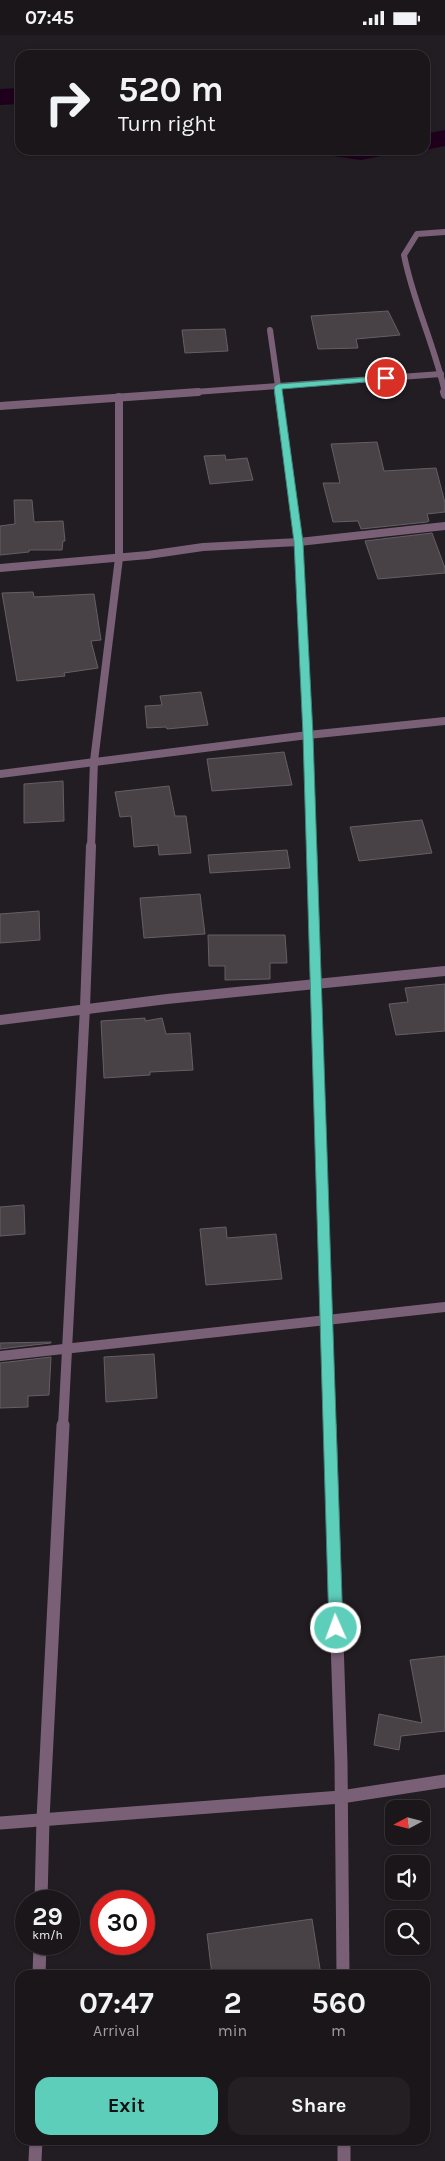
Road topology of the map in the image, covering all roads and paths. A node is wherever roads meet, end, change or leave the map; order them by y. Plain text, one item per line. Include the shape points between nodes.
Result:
1 (445, 232) edge
2 (270, 330) dead end
3 (441, 361) edge
4 (440, 374) junction
5 (278, 387) junction
6 (445, 395) edge
7 (119, 397) junction
8 (0, 406) edge
9 (445, 526) edge
10 (298, 542) junction
11 (119, 558) junction
12 (0, 568) edge
13 (445, 721) edge
14 (308, 735) junction
15 (94, 761) junction
16 (0, 774) edge
17 (445, 971) edge
18 (316, 986) junction
19 (85, 1007) junction
20 (0, 1019) edge
21 (445, 1307) edge
22 (326, 1320) junction
23 (67, 1347) junction
24 (0, 1356) edge
25 (445, 1781) edge
26 (341, 1797) junction
27 (43, 1819) junction
28 (0, 1823) edge
29 (41, 1890) edge
30 (40, 1955) edge
31 (39, 1970) edge
32 (342, 1970) edge
33 (36, 2145) edge
34 (344, 2145) edge
35 (35, 2161) edge
36 (344, 2161) edge

1 - 3 street via 417,234 404,255 410,285
2 - 5 street
3 - 4 street
4 - 5 street
4 - 6 street
5 - 7 street
5 - 10 street
7 - 8 street
7 - 11 street
9 - 10 street
10 - 11 street via 203,547
10 - 14 street
11 - 12 street
11 - 15 street
13 - 14 street
14 - 15 street
14 - 18 street
15 - 16 street
15 - 19 street
17 - 18 street
18 - 19 street
18 - 22 street
19 - 20 street
19 - 23 street
21 - 22 street
22 - 23 street
22 - 26 street
23 - 24 street
23 - 27 street
25 - 26 street
26 - 27 street
26 - 32 street
27 - 28 street
27 - 29 street
30 - 31 street
33 - 35 street
34 - 36 street

